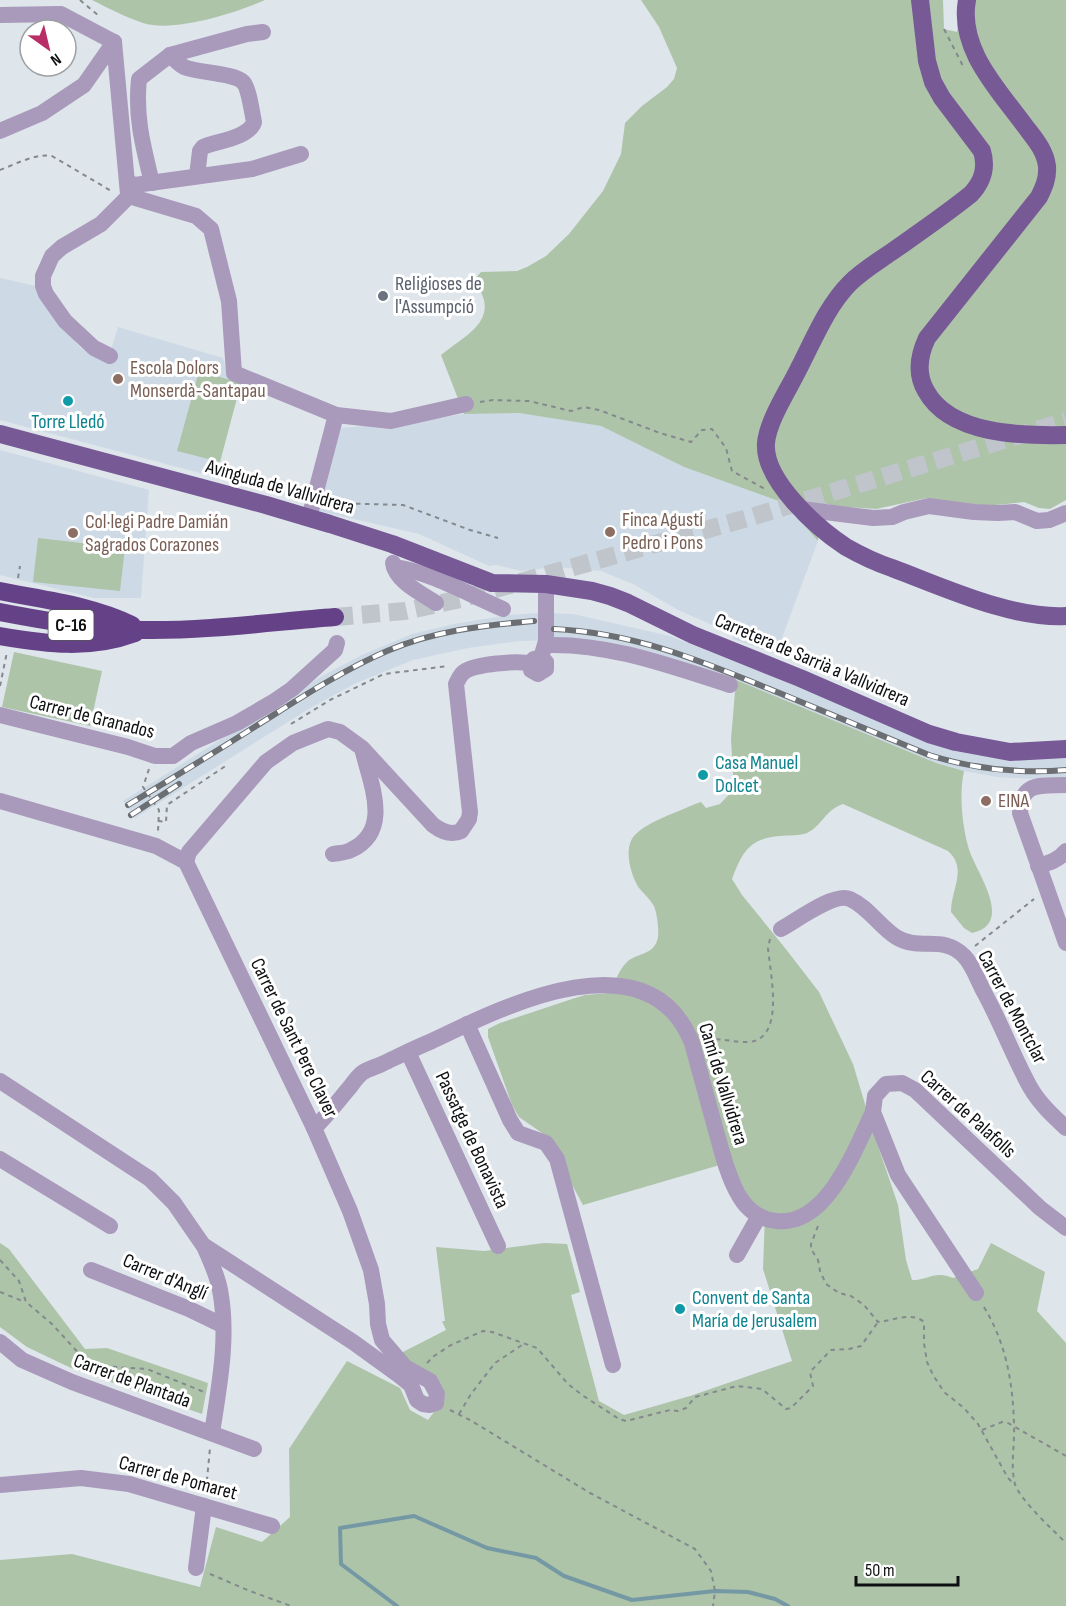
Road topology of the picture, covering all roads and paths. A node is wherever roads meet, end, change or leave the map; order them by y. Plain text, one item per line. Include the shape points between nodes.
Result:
1 (80, 0) edge
2 (920, 0) edge
3 (967, 0) edge
4 (0, 15) edge
5 (99, 15) dead end
6 (263, 32) dead end
7 (114, 42) junction
8 (170, 55) junction
9 (0, 131) edge
10 (301, 154) dead end
11 (0, 170) edge
12 (197, 176) junction
13 (152, 183) junction
14 (128, 189) junction
15 (110, 356) dead end
16 (466, 404) joint
17 (336, 415) junction
18 (0, 434) edge
19 (1066, 435) edge
20 (770, 492) dead end
21 (801, 509) junction
22 (1066, 513) edge
23 (314, 520) junction
24 (498, 538) dead end
25 (392, 544) junction
26 (393, 567) junction
27 (0, 585) edge
28 (546, 588) junction
29 (0, 591) edge
30 (41, 599) junction
31 (436, 603) dead end
32 (503, 609) dead end
33 (0, 612) edge
34 (1066, 616) edge
35 (335, 617) tunnel mouth
36 (142, 630) junction
37 (0, 636) edge
38 (338, 643) dead end
39 (541, 652) junction
40 (6, 659) dead end
41 (464, 672) junction
42 (0, 686) edge
43 (730, 686) dead end
44 (0, 715) edge
45 (291, 724) dead end
46 (362, 748) junction
47 (1066, 749) edge
48 (227, 765) dead end
49 (1066, 784) edge
50 (142, 787) dead end
51 (0, 801) edge
52 (158, 821) junction
53 (158, 840) dead end
54 (1066, 851) edge
55 (333, 854) dead end
56 (186, 862) junction
57 (1038, 866) junction
58 (1041, 894) dead end
59 (781, 929) joint
60 (1066, 943) edge
61 (971, 949) dead end
62 (467, 1024) junction
63 (692, 1043) junction
64 (408, 1052) junction
65 (0, 1081) edge
66 (873, 1112) junction
67 (314, 1128) junction
68 (1066, 1128) edge
69 (0, 1159) edge
70 (818, 1206) junction
71 (759, 1216) junction
72 (110, 1226) dead end
73 (1066, 1228) edge
74 (203, 1245) junction
75 (498, 1245) dead end
76 (737, 1255) dead end
77 (0, 1260) edge
78 (91, 1270) dead end
79 (0, 1292) edge
80 (976, 1293) joint
81 (26, 1302) junction
82 (878, 1322) junction
83 (222, 1325) junction
84 (0, 1342) edge
85 (526, 1342) junction
86 (613, 1365) dead end
87 (421, 1370) dead end
88 (206, 1393) dead end
89 (436, 1403) junction
90 (459, 1414) junction
91 (1014, 1428) junction
92 (982, 1430) junction
93 (211, 1437) junction
94 (254, 1449) dead end
95 (1066, 1456) edge
96 (0, 1485) edge
97 (1015, 1485) junction
98 (204, 1501) junction
99 (272, 1526) dead end
100 (1066, 1543) edge
101 (196, 1568) joint
102 (291, 1606) edge
103 (713, 1606) edge

1 - 5 path
2 - 21 main road via 929,71 942,98 982,151 983,175 959,204 852,282 817,332 767,435 766,445 769,465
3 - 19 main road via 962,34 1039,145 1047,174 1039,197 927,338 919,361 921,380 934,404 959,421 1039,436
4 - 7 street via 61,14
6 - 8 street
7 - 9 street via 84,85 42,113
7 - 14 street
8 - 12 street via 182,66 242,81 254,122 245,133 203,147
8 - 13 street via 139,79 138,125
10 - 12 street via 252,168
11 - 14 path via 46,155 114,193
12 - 13 street
13 - 14 street
14 - 15 street via 101,224 52,256 43,276 46,294 65,321 94,348
14 - 17 street via 196,216 211,229 229,301 234,373
16 - 17 street via 391,421
16 - 20 path via 493,400 529,401 571,411 584,407 691,442 702,430 712,429 726,448 732,471
17 - 23 street
18 - 23 main road, Avinguda de Vallvidrera
21 - 22 street via 873,518 892,517 928,506 1015,512 1037,521
21 - 34 main road via 848,548 884,565 1020,612
23 - 24 path via 327,503 403,505
23 - 25 main road, Avinguda de Vallvidrera
25 - 26 street
25 - 28 main road, Avinguda de Vallvidrera via 492,583
26 - 31 street via 408,584
26 - 32 street via 450,585
27 - 30 highway
28 - 39 street
28 - 47 main road, Carretera de Sarrià a Vallvidrera via 592,591 628,603 693,635 929,734 1010,752
29 - 30 highway
30 - 36 highway via 113,616
33 - 36 highway, C-16 via 66,624
35 - 36 highway, C-16
36 - 37 highway via 116,640 66,646
38 - 44 street, Carrer de Granados via 292,689 173,756 155,756
39 - 41 street
39 - 43 street via 574,644 674,667
40 - 42 path
41 - 45 path via 443,666 392,672 330,700
41 - 46 street via 455,688 470,812 457,834 433,825
46 - 55 street via 376,806 375,824 372,832 351,851
46 - 56 street via 340,732 328,729 282,750 251,779 189,852
48 - 52 path via 167,805 166,822
49 - 57 street via 1031,787 1022,797 1020,813
50 - 52 path via 159,810
51 - 56 street via 156,846
52 - 53 path
54 - 57 street via 1054,861
56 - 67 street, Carrer de Sant Pere Claver
57 - 60 street
58 - 61 path
59 - 63 path via 769,941 773,1011 766,1034 750,1042 711,1039
59 - 68 street, Carrer de Montclar via 841,898 858,905 905,942 951,946 965,957 1030,1088
62 - 63 street, Camí de Vallvidrera via 570,987 609,986 644,991 666,1004 681,1021
62 - 64 street, Camí de Vallvidrera
62 - 86 street via 518,1133 546,1143 557,1159
63 - 71 street, Camí de Vallvidrera via 732,1183 742,1201
64 - 67 street, Camí de Vallvidrera via 362,1073
64 - 75 street, Passatge de Bonavista
65 - 74 street via 150,1179 174,1203
66 - 70 street via 845,1169
66 - 73 street, Carrer de Palafolls via 874,1096 882,1087 891,1083 906,1085
66 - 80 street via 898,1175
67 - 89 street, Carrer de Sant Pere Claver via 371,1270 382,1340 405,1367 430,1381 437,1394
69 - 72 street
70 - 71 street via 792,1221
70 - 82 path via 818,1227 811,1244 826,1284 864,1305
71 - 76 street
74 - 83 street, Carrer d'Anglí via 216,1272
74 - 89 street via 400,1376 411,1384 417,1400 430,1406
77 - 81 path via 19,1281
78 - 83 street, Carrer d'Anglí
79 - 81 path
80 - 91 path via 995,1325 1011,1375
81 - 88 path via 83,1358 100,1366 147,1369
82 - 85 path via 861,1346 826,1353 811,1368 813,1386 791,1408 781,1406 762,1389 737,1386 695,1397 678,1411 626,1421 568,1384 537,1348
82 - 92 path via 921,1318 927,1362 933,1375 944,1392
83 - 93 street, Carrer d'Anglí via 222,1360
84 - 93 street, Carrer de Plantada via 22,1360
85 - 87 path via 483,1331 451,1345
85 - 90 path via 495,1363
89 - 90 path
90 - 103 path via 695,1549 711,1571
91 - 92 path via 1002,1422
91 - 95 path
91 - 97 path
92 - 97 path
93 - 94 street, Carrer de Plantada
93 - 98 path
96 - 98 street, Carrer de Pomaret via 81,1478
97 - 100 path
98 - 99 street, Carrer de Pomaret
98 - 101 street
101 - 102 path

